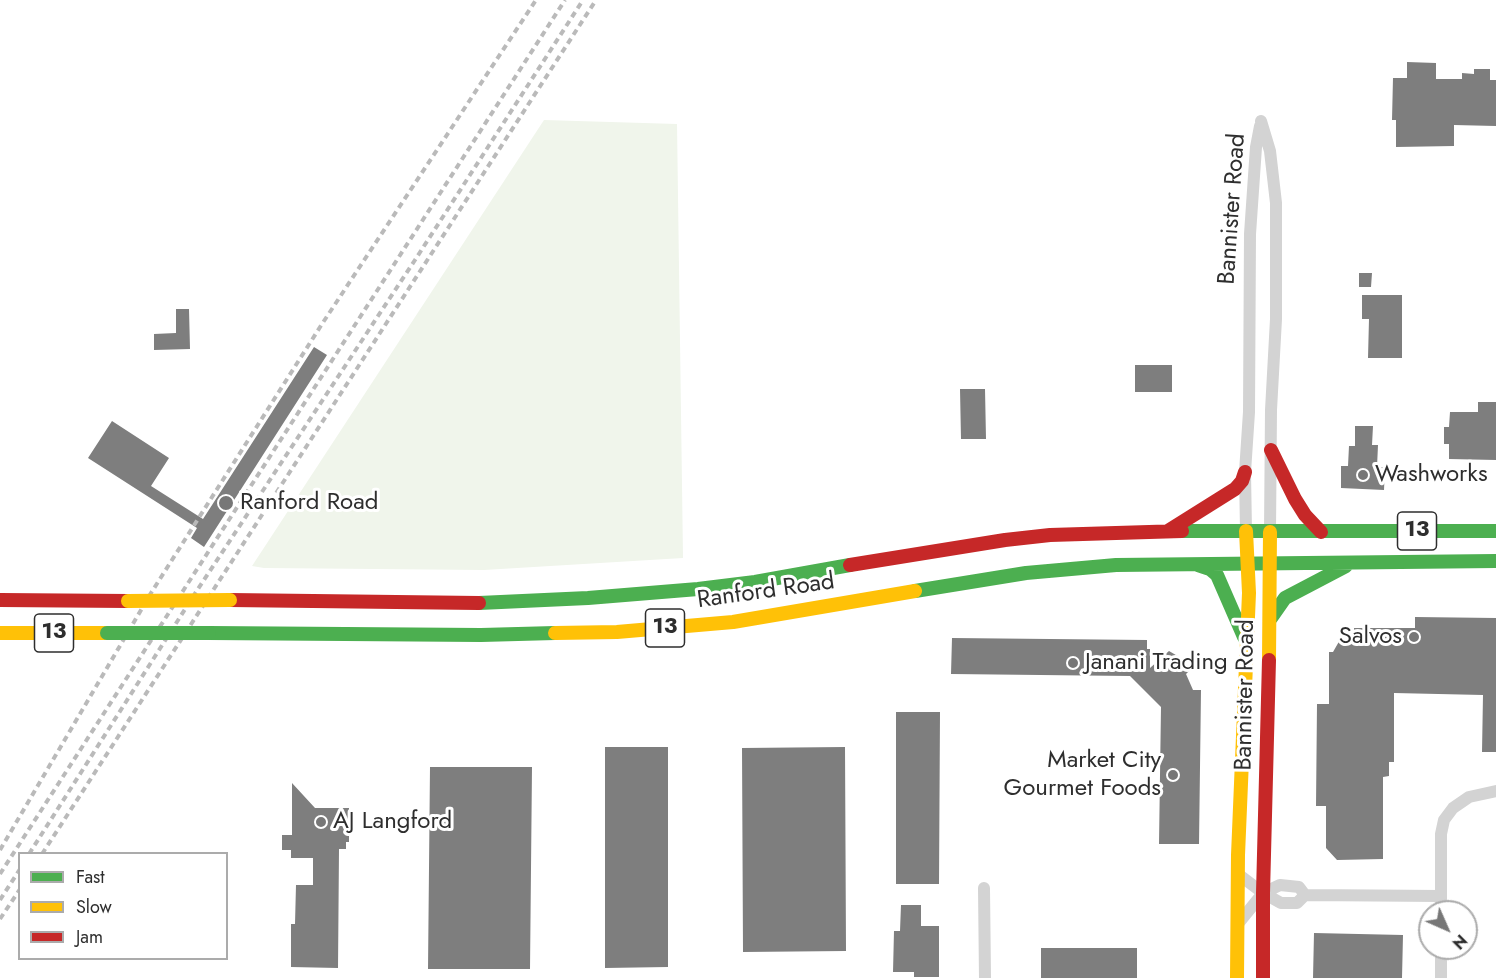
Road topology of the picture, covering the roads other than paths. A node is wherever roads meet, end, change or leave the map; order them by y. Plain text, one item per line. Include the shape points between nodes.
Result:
1 (1271, 450) junction
2 (1245, 472) junction
3 (1168, 531) junction
4 (1246, 531) junction
5 (1496, 531) edge
6 (1270, 532) junction
7 (1320, 532) junction
8 (1496, 561) edge
9 (1191, 563) junction
10 (1248, 564) junction
11 (1271, 564) junction
12 (1350, 564) junction
13 (0, 600) edge
14 (1271, 618) junction
15 (0, 633) edge
16 (1247, 643) junction
17 (1496, 791) edge
18 (1238, 874) junction
19 (984, 888) dead end
20 (1263, 893) junction
21 (1442, 896) junction
22 (1442, 900) edge
23 (1237, 925) junction
24 (1442, 960) edge
25 (984, 978) edge
26 (1237, 978) edge
27 (1263, 978) edge
28 (1441, 978) edge

1 - 2 street, Bannister Road via 1276,202 1270,151 1261,121 1250,234
1 - 6 street, Bannister Road
1 - 7 main road via 1295,499
2 - 3 main road via 1235,489
2 - 4 street, Bannister Road
3 - 4 main road, Ranford Road / 13
3 - 13 main road, Ranford Road / 13, bridge via 1005,540 755,582 588,598 485,603
4 - 6 main road, 13
4 - 10 main road, Bannister Road
5 - 7 main road, 13
6 - 7 main road, 13
6 - 11 main road, Bannister Road
8 - 12 main road, 13
9 - 10 main road, Ranford Road / 13
9 - 15 main road, Ranford Road / 13, bridge via 1026,573 733,622 628,631 481,635
9 - 16 main road via 1217,575
10 - 11 main road, 13
10 - 16 main road, Bannister Road
11 - 12 main road, 13
11 - 14 main road, Bannister Road
12 - 14 main road via 1285,598
14 - 20 main road, Bannister Road
16 - 18 main road, Bannister Road
17 - 21 street via 1469,797 1444,820
18 - 20 street
18 - 23 main road, Bannister Road
19 - 25 street
20 - 21 street via 1280,885 1299,887 1305,895
20 - 23 street
20 - 27 main road, Bannister Road
21 - 22 street
23 - 26 main road, Bannister Road
24 - 28 street

